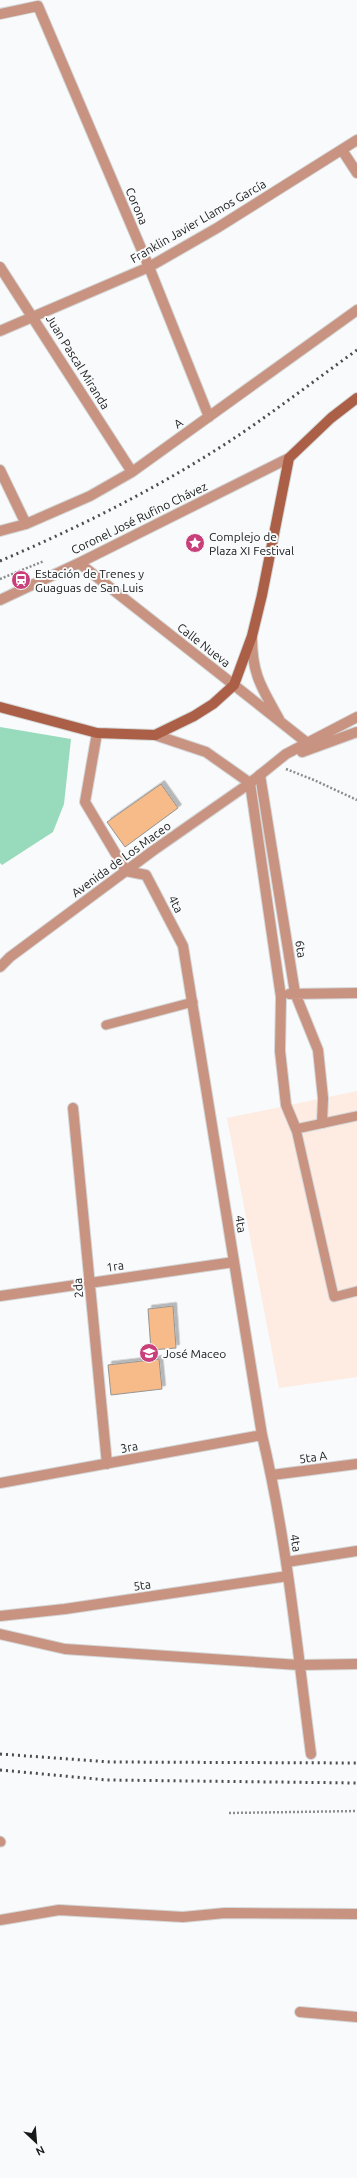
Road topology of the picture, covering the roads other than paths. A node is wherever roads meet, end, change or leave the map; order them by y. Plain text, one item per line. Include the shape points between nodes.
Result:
1 (0, 14) edge
2 (357, 140) edge
3 (342, 150) junction
4 (357, 173) edge
5 (0, 267) edge
6 (149, 267) junction
7 (357, 310) edge
8 (33, 316) junction
9 (0, 331) edge
10 (357, 398) edge
11 (209, 417) junction
12 (289, 458) junction
13 (0, 470) edge
14 (132, 472) junction
15 (26, 524) junction
16 (0, 531) edge
17 (79, 563) junction
18 (0, 600) edge
19 (252, 636) junction
20 (234, 685) junction
21 (0, 707) edge
22 (357, 716) edge
23 (281, 723) junction
24 (357, 732) edge
25 (97, 733) junction
26 (155, 735) junction
27 (309, 744) junction
28 (260, 775) junction
29 (250, 783) junction
30 (126, 871) junction
31 (0, 967) edge
32 (295, 993) junction
33 (357, 993) edge
34 (281, 997) junction
35 (193, 1002) junction
36 (106, 1025) dead end
37 (73, 1108) dead end
38 (357, 1116) edge
39 (322, 1123) junction
40 (296, 1130) junction
41 (234, 1262) junction
42 (91, 1283) junction
43 (357, 1291) edge
44 (0, 1296) edge
45 (262, 1435) junction
46 (107, 1464) junction
47 (357, 1464) edge
48 (272, 1475) junction
49 (0, 1483) edge
50 (357, 1551) edge
51 (286, 1562) junction
52 (288, 1576) junction
53 (0, 1616) edge
54 (0, 1634) edge
55 (357, 1664) edge
56 (299, 1665) junction
57 (311, 1754) dead end
58 (357, 1914) edge
59 (0, 1920) edge
60 (300, 2012) dead end
61 (357, 2017) edge

1 - 6 street, Corona via 38,6
2 - 3 street, Franklin Javier Llamos García
3 - 4 street
3 - 6 street, Franklin Javier Llamos García
5 - 8 street, Juan Pascal Miranda
6 - 8 street, Franklin Javier Llamos García
6 - 11 street, Corona
7 - 11 street, A
8 - 9 street, Franklin Javier Llamos García
8 - 14 street, Juan Pascal Miranda
10 - 12 main road, Coronel José Rufino Chávez via 331,418
11 - 14 street, A
12 - 17 street, Coronel José Rufino Chávez
12 - 19 main road
13 - 15 street
14 - 15 street, A via 90,496
15 - 16 street, A
17 - 18 street, Coronel José Rufino Chávez
17 - 20 street, Calle Nueva
19 - 20 main road
19 - 23 street via 256,676
20 - 23 street, Calle Nueva
20 - 26 main road via 213,704
21 - 25 main road
22 - 27 street, Avenida de Los Maceo
23 - 27 street, Calle Nueva
24 - 27 street, Avenida de Los Maceo
25 - 26 main road
25 - 30 street via 85,802
26 - 29 street via 206,752
27 - 28 street, Avenida de Los Maceo
27 - 28 street, Avenida de Los Maceo via 286,754
28 - 29 street, Avenida de Los Maceo
28 - 32 street, 6ta
29 - 30 street, Avenida de Los Maceo
29 - 34 street
30 - 31 street, Avenida de Los Maceo
30 - 35 street, 4ta via 146,875 183,946
32 - 33 street
32 - 34 street
32 - 39 street, 6ta via 318,1050 323,1098
34 - 40 street via 280,1051 286,1104
35 - 36 lane
35 - 41 street, 4ta
37 - 42 street, 2da
38 - 39 lane
39 - 40 lane
40 - 43 lane via 334,1297
41 - 42 street, 1ra
41 - 45 street, 4ta
42 - 44 street, 1ra
42 - 46 street, 2da
45 - 46 street, 3ra
45 - 48 street, 4ta
46 - 49 street, 3ra
47 - 48 street, 5ta A
48 - 51 street, 4ta
50 - 51 street
51 - 52 street, 4ta
52 - 53 street, 5ta via 65,1609
52 - 56 street, 4ta
54 - 56 street via 65,1649
55 - 56 street
56 - 57 street, 4ta
58 - 59 street via 225,1913 183,1917 59,1910
60 - 61 street

